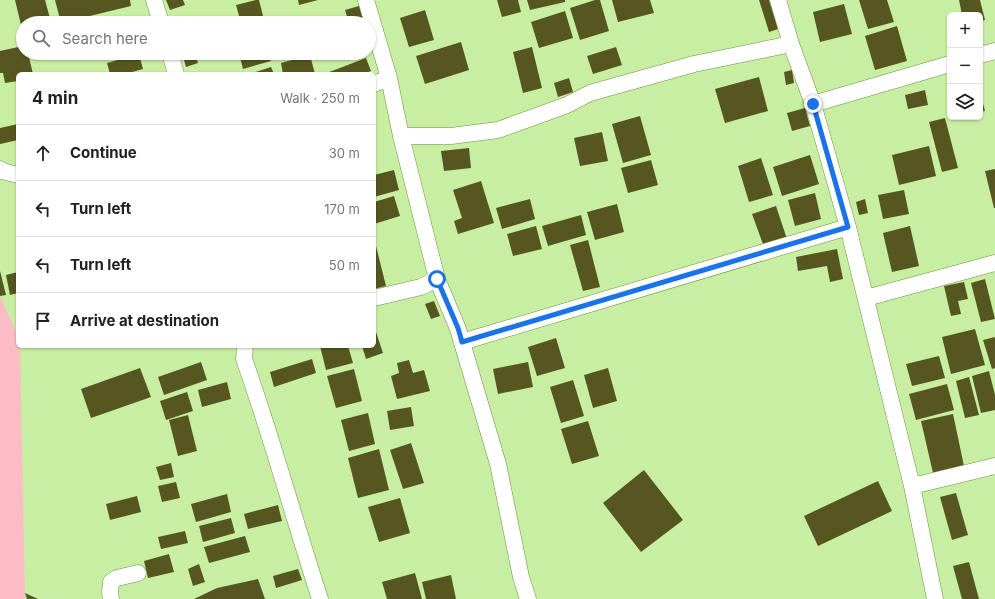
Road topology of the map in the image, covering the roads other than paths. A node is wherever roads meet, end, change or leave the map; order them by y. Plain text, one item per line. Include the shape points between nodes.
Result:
1 (154, 0) edge
2 (366, 0) edge
3 (778, 0) edge
4 (159, 16) edge
5 (369, 16) edge
6 (791, 44) junction
7 (995, 51) edge
8 (376, 54) edge
9 (983, 54) edge
10 (172, 60) edge
11 (947, 65) edge
12 (175, 72) edge
13 (381, 81) edge
14 (813, 104) junction
15 (401, 136) junction
16 (0, 170) edge
17 (16, 174) edge
18 (848, 227) junction
19 (995, 263) edge
20 (437, 279) junction
21 (376, 298) edge
22 (866, 298) junction
23 (462, 342) junction
24 (245, 348) edge
25 (995, 466) edge
26 (912, 486) junction
27 (138, 573) dead end
28 (111, 599) edge
29 (320, 599) edge
30 (528, 599) edge
31 (935, 599) edge

1 - 4 street
2 - 5 street
3 - 6 street
6 - 14 street
6 - 15 street via 694,64 590,93 567,105 498,130 451,136
7 - 9 street
8 - 13 street
10 - 12 street
11 - 14 street
13 - 15 street
14 - 18 street
15 - 20 street
16 - 17 street
18 - 22 street
18 - 23 street
19 - 22 street
20 - 21 street via 421,287
20 - 23 street
22 - 26 street
23 - 30 street via 498,464 521,577
24 - 29 street via 244,359 271,437
25 - 26 street
26 - 31 street
27 - 28 street via 111,582

